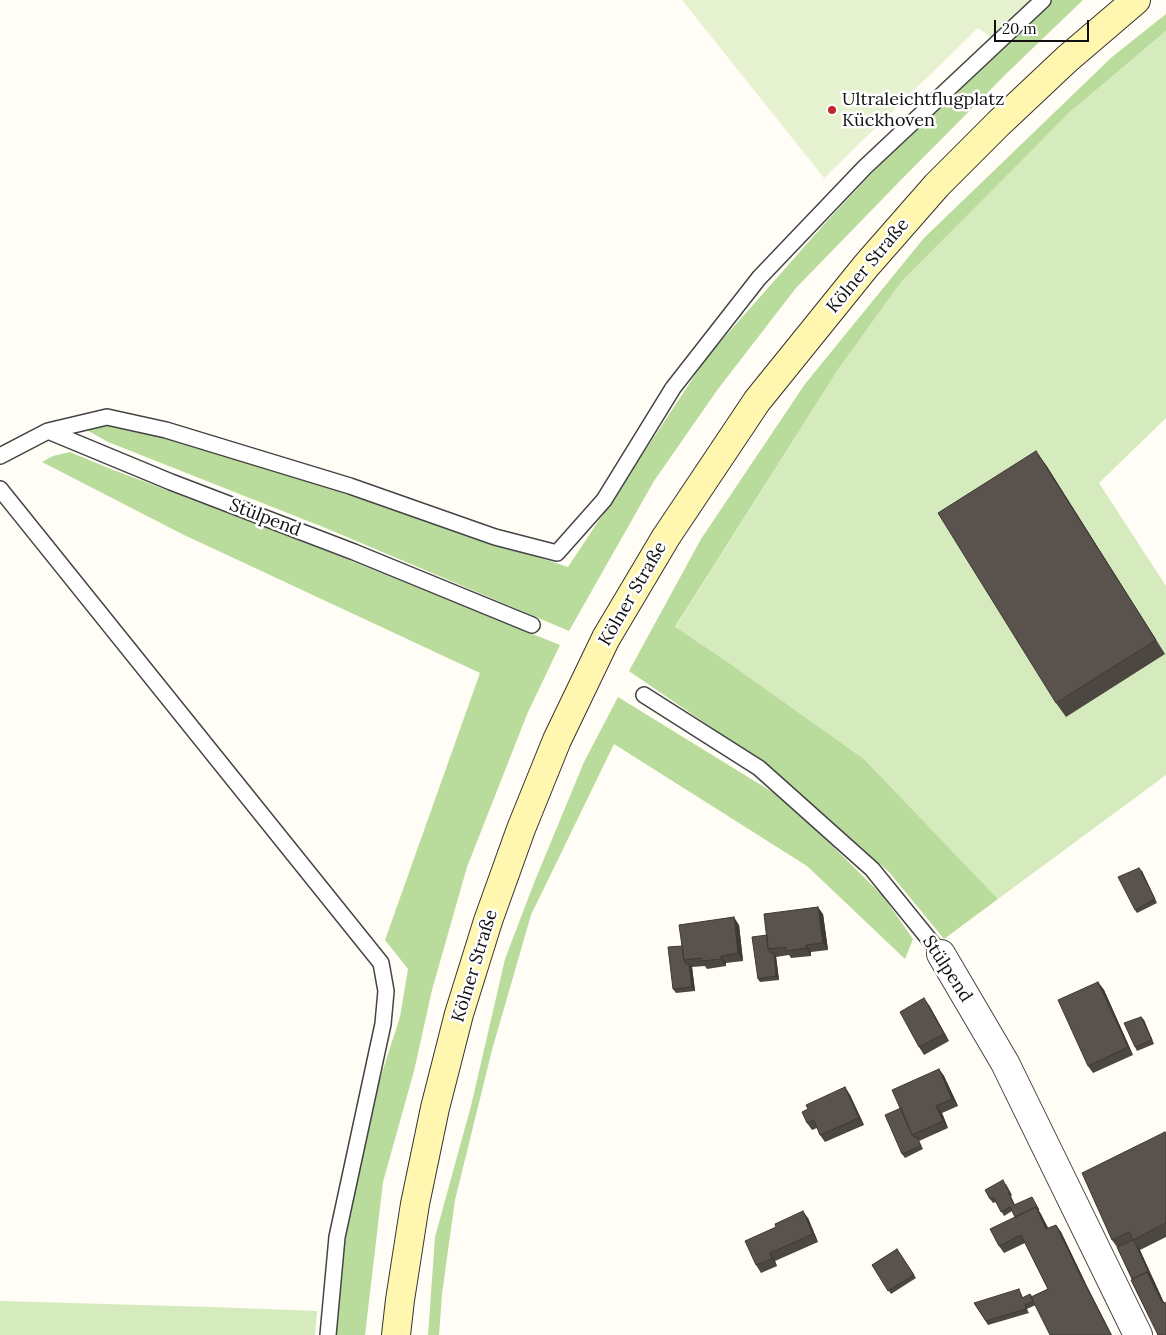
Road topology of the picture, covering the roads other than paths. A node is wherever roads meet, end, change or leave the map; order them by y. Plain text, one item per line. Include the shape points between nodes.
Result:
1 (1043, 0) edge
2 (1136, 0) edge
3 (48, 431) junction
4 (0, 456) edge
5 (0, 489) edge
6 (532, 625) dead end
7 (644, 695) dead end
8 (941, 954) joint
9 (328, 1335) edge
10 (396, 1335) edge
11 (1138, 1335) edge

1 - 3 lane via 865,168 759,278 673,388 604,500 557,553 495,537 350,486 166,430 107,417
2 - 10 main road, Kölner Straße via 999,122 937,185 866,266 747,416 666,537 606,638 557,740 521,829 459,1014 415,1204
3 - 4 lane
3 - 6 lane, Stülpend
5 - 9 lane via 381,963 386,991 383,1024 337,1237
7 - 8 lane, Stülpend via 759,768 872,870
8 - 11 street, Stülpend via 1006,1063

